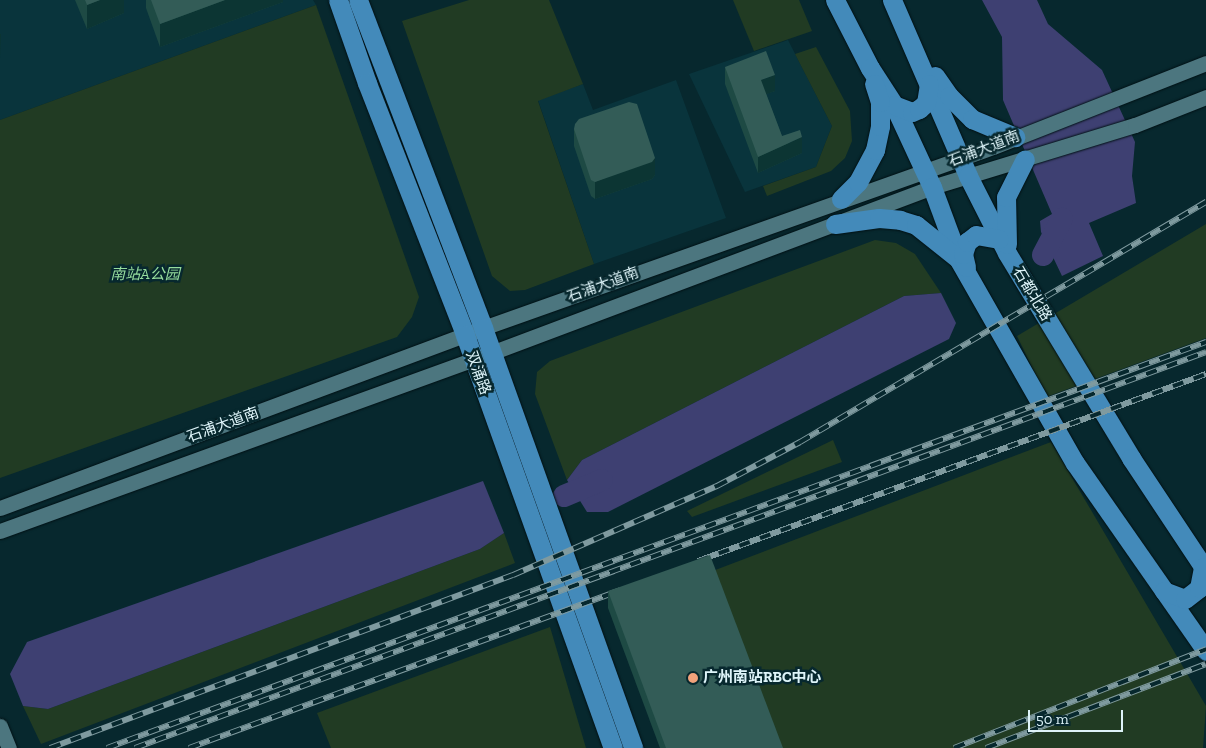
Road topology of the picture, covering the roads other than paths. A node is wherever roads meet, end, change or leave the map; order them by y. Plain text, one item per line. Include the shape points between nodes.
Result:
1 (338, 0) edge
2 (358, 0) edge
3 (835, 0) edge
4 (892, 0) edge
5 (912, 43) junction
6 (1206, 63) edge
7 (870, 68) junction
8 (929, 84) junction
9 (1206, 97) edge
10 (894, 104) junction
11 (1015, 137) junction
12 (961, 158) junction
13 (1025, 159) junction
14 (968, 176) junction
15 (928, 178) junction
16 (841, 199) junction
17 (792, 217) junction
18 (835, 224) junction
19 (803, 237) junction
20 (1003, 246) junction
21 (963, 266) junction
22 (483, 328) junction
23 (465, 335) junction
24 (491, 353) junction
25 (473, 358) junction
26 (19, 500) junction
27 (0, 508) edge
28 (26, 520) junction
29 (0, 531) edge
30 (1204, 569) edge
31 (1164, 592) junction
32 (1206, 651) edge
33 (0, 726) edge
34 (9, 748) edge
35 (613, 748) edge
36 (633, 748) edge

1 - 23 main road, 双涌路
2 - 22 main road, 双涌路
3 - 7 main road
4 - 5 main road, 石都北路
5 - 8 main road, 石都北路
5 - 11 main road via 949,96 972,119
6 - 11 street, 石浦大道南
7 - 10 main road
7 - 16 main road via 880,102 880,126 868,167
8 - 10 main road via 926,104 919,109 912,112
8 - 12 main road, 石都北路
9 - 13 street, 石浦大道南 via 1135,125
10 - 15 main road
11 - 12 street, 石浦大道南
11 - 13 street via 1012,146 1015,154
12 - 14 main road, 石都北路
12 - 15 street, 石浦大道南
13 - 14 street, 石浦大道南
13 - 20 main road via 1006,197
14 - 15 street, 石浦大道南
14 - 20 main road, 石都北路
15 - 16 street, 石浦大道南
15 - 18 street, 石浦大道南
15 - 21 main road
16 - 17 street, 石浦大道南
17 - 19 street via 808,220 810,225
17 - 22 street, 石浦大道南
18 - 19 street, 石浦大道南
18 - 21 main road via 879,218 916,225
19 - 24 street, 石浦大道南
20 - 21 main road via 976,235 967,242
20 - 30 main road, 石都北路 via 1139,471
21 - 31 main road via 1075,463
22 - 23 street, 石浦大道南
22 - 24 main road, 双涌路
23 - 25 main road, 双涌路
23 - 26 street, 石浦大道南
24 - 25 street, 石浦大道南
24 - 36 main road, 双涌路
25 - 28 street, 石浦大道南
25 - 35 main road, 双涌路
26 - 27 street, 石浦大道南
26 - 28 street
28 - 29 street, 石浦大道南
30 - 31 main road via 1198,588 1185,599
31 - 32 main road
33 - 34 street

